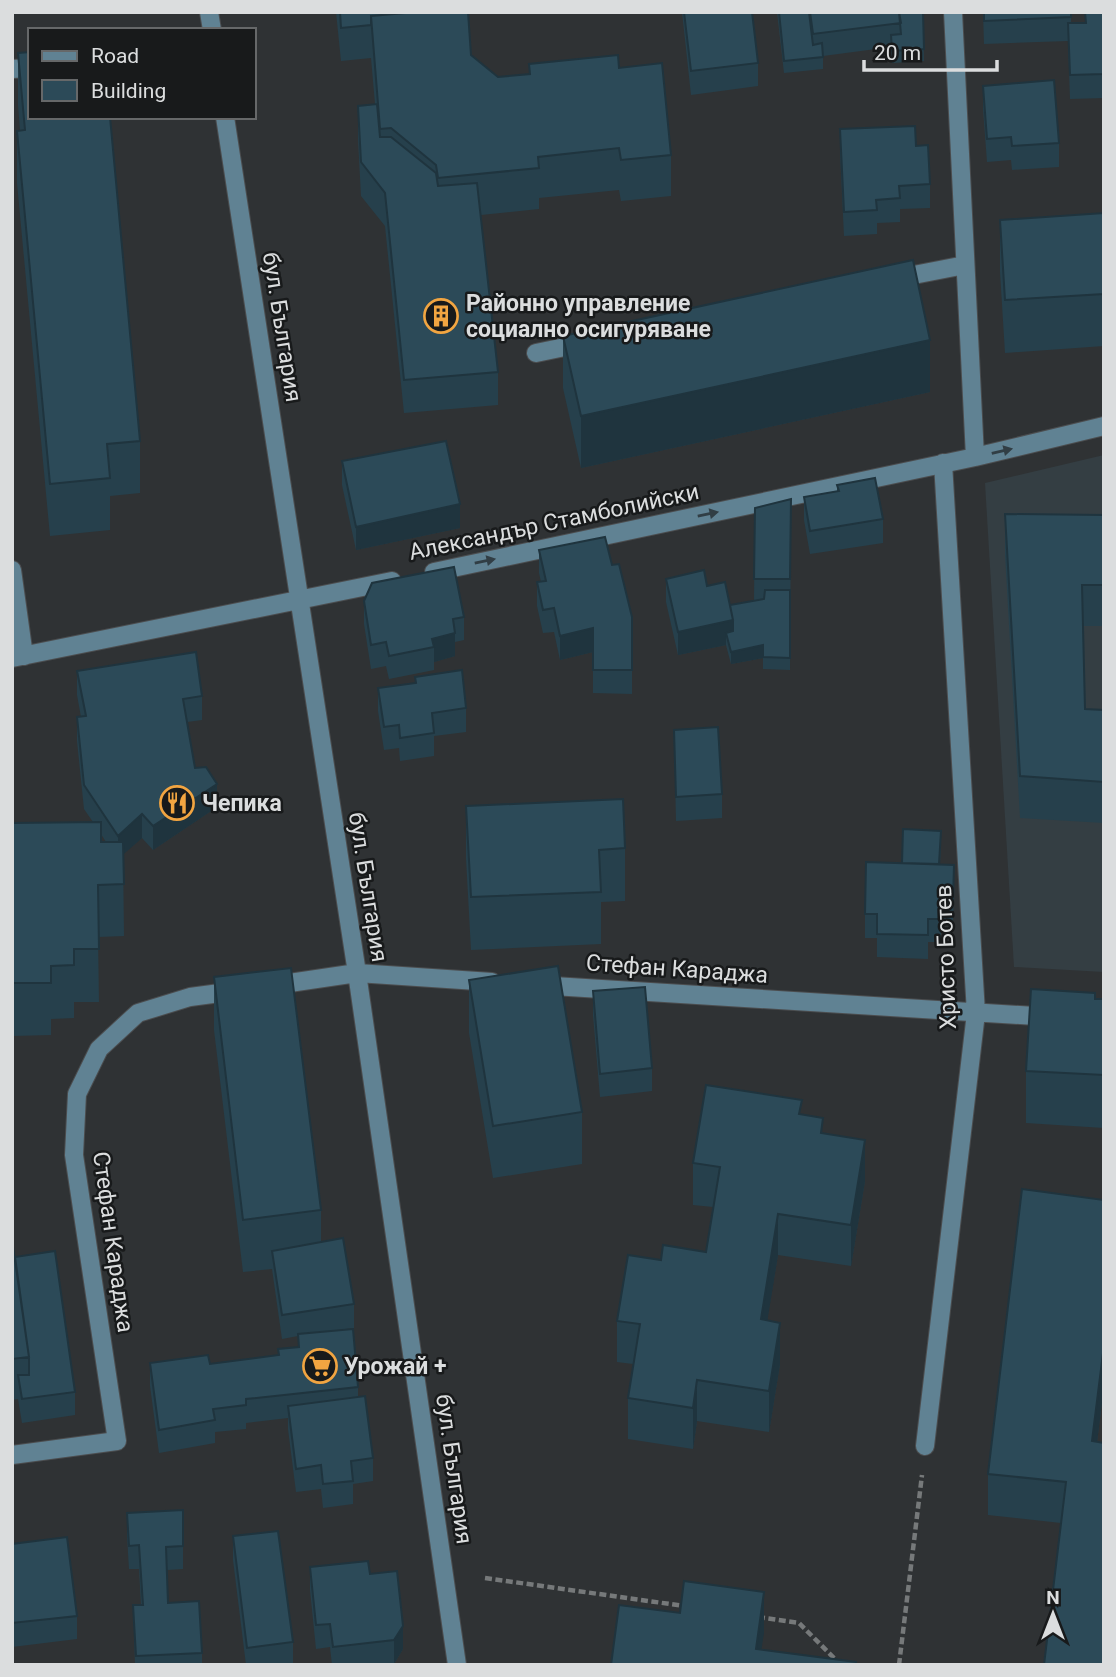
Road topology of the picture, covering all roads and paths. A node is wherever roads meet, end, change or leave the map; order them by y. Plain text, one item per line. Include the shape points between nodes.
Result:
1 (953, 12) edge
2 (226, 119) edge
3 (965, 265) junction
4 (871, 284) edge
5 (603, 339) edge
6 (536, 353) dead end
7 (1104, 426) edge
8 (975, 457) junction
9 (943, 463) junction
10 (12, 570) edge
11 (299, 601) junction
12 (18, 657) edge
13 (357, 973) junction
14 (976, 1013) junction
15 (1065, 1018) edge
16 (925, 1446) joint
17 (12, 1455) edge
18 (485, 1578) dead end
19 (690, 1607) edge
20 (758, 1617) edge
21 (457, 1665) edge
22 (841, 1665) edge
23 (899, 1665) edge

1 - 3 street
2 - 11 street, бул. България
3 - 4 street
3 - 8 street
5 - 6 street
8 -> 7 street, Александър Стамболийски
8 - 9 street, Александър Стамболийски
11 -> 9 street, Александър Стамболийски
9 - 14 street, Христо Ботев
10 - 12 street
11 - 12 street, Александър Стамболийски
11 - 13 street, бул. България
13 - 14 street, Стефан Караджа
13 - 17 street, Стефан Караджа via 190,997 138,1013 99,1049 78,1094 74,1155 117,1441
13 - 21 street, бул. България
14 - 15 street, Стефан Караджа
14 - 16 street, Христо Ботев
16 - 23 path
18 - 19 path
20 - 22 path via 799,1623

